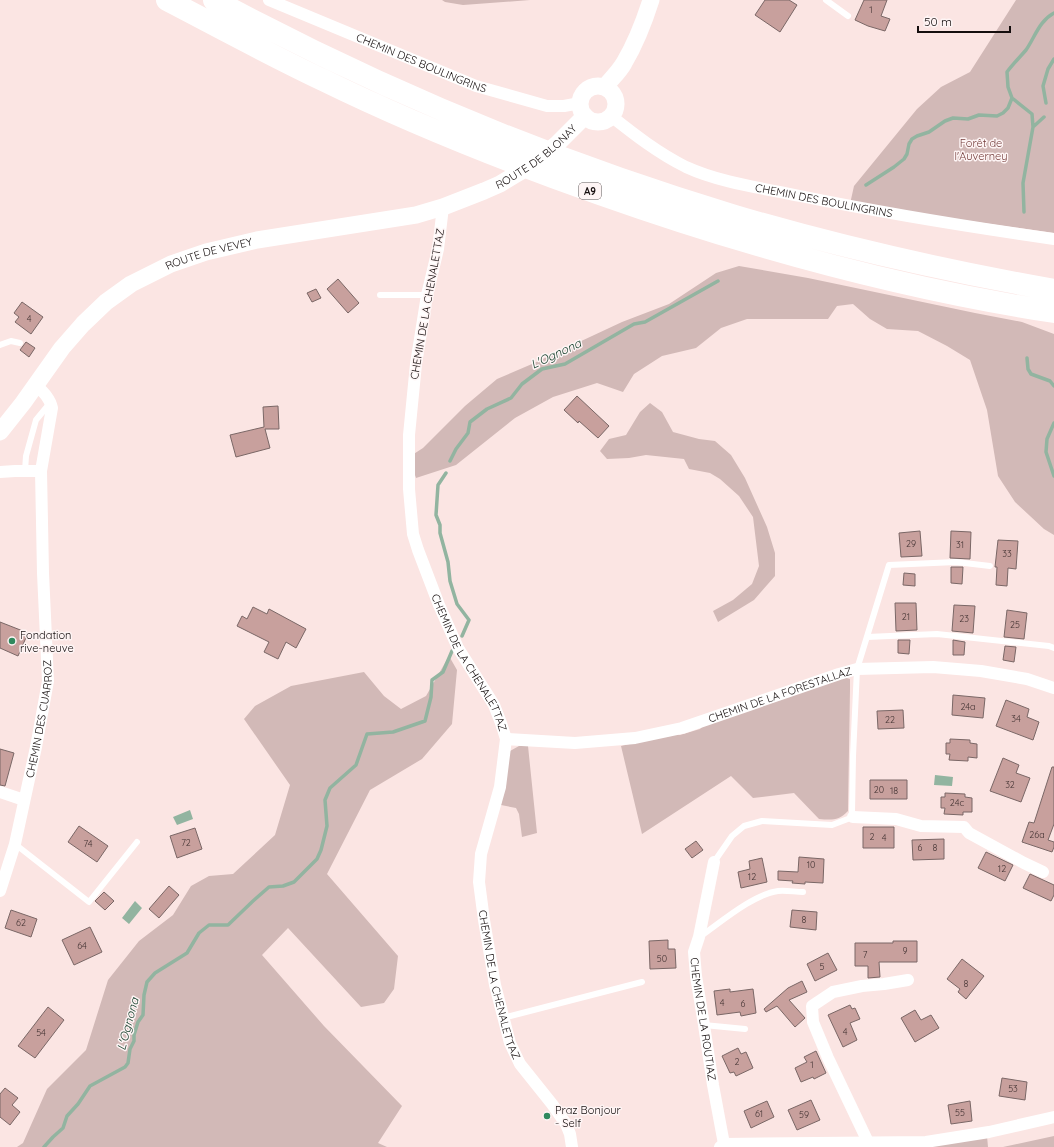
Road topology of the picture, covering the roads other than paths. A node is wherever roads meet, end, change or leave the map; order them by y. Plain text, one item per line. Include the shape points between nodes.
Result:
1 (167, 0) edge
2 (214, 0) edge
3 (269, 0) edge
4 (651, 0) edge
5 (826, 0) edge
6 (848, 16) dead end
7 (605, 88) junction
8 (579, 116) junction
9 (611, 116) junction
10 (484, 191) joint
11 (443, 207) junction
12 (1054, 240) edge
13 (1054, 290) edge
14 (380, 295) dead end
15 (427, 295) junction
16 (1054, 312) edge
17 (20, 343) dead end
18 (0, 345) edge
19 (36, 385) junction
20 (51, 402) junction
21 (0, 432) edge
22 (25, 471) junction
23 (41, 471) junction
24 (0, 472) edge
25 (990, 566) dead end
26 (867, 637) junction
27 (1054, 648) edge
28 (857, 669) junction
29 (1054, 688) edge
30 (506, 739) junction
31 (0, 792) edge
32 (24, 800) junction
33 (853, 817) junction
34 (137, 842) dead end
35 (15, 844) junction
36 (714, 862) joint
37 (1043, 872) dead end
38 (0, 891) edge
39 (803, 892) dead end
40 (699, 937) junction
41 (908, 980) dead end
42 (642, 982) dead end
43 (503, 1018) junction
44 (704, 1026) junction
45 (745, 1029) dead end
46 (1054, 1117) edge
47 (868, 1142) junction
48 (722, 1145) edge
49 (572, 1147) edge

1 - 16 highway, A9 via 310,74 386,109 509,161 597,194 728,237 833,266
2 - 13 highway, A9 via 335,62 403,93 519,141 639,185 734,216 837,244 938,268
3 - 8 street, CHEMIN DES BOULINGRINS via 476,86 547,106 564,106
4 - 7 street via 634,46
5 - 6 lane
7 - 8 street via 590,87 583,94
7 - 9 street via 611,91 616,103
8 - 9 street via 598,122
8 - 10 street, ROUTE DE BLONAY via 557,144 538,160
9 - 12 street, CHEMIN DES BOULINGRINS via 667,157 708,176 859,208
10 - 11 street, ROUTE DE VEVEY
11 - 15 street, CHEMIN DE LA CHENALETTAZ via 438,249
11 - 19 street, ROUTE DE VEVEY via 416,215 257,240 206,252 171,264 131,284 106,302 62,348
14 - 15 lane
15 - 30 street, CHEMIN DE LA CHENALETTAZ via 416,364 409,435 409,489 413,534 458,648 494,705
17 - 18 lane via 11,341
19 - 20 street
19 - 21 street, ROUTE DE VEVEY
20 - 22 lane via 36,420 26,456
20 - 23 street, CHEMIN DES CUARROZ
22 - 23 street
22 - 24 street
23 - 32 street, CHEMIN DES CUARROZ via 48,681
25 - 26 lane via 956,562 890,565
26 - 27 lane via 937,634
26 - 28 lane
28 - 29 street, CHEMIN DE LA FORESTALLAZ via 933,668 981,671 1027,679
28 - 30 street, CHEMIN DE LA FORESTALLAZ via 682,728 635,738 575,743
28 - 33 lane
30 - 43 street, CHEMIN DE LA CHENALETTAZ via 500,787 481,854 479,882 495,985
31 - 32 street
32 - 35 street, CHEMIN DES CUARROZ
33 - 36 lane, CHEMIN DE LA ROUTIAZ via 832,825 762,821 744,826 732,836
33 - 37 street, CHEMIN DE LA ROUTIAZ via 896,819 920,826 964,827 969,833
34 - 35 lane via 89,902
35 - 38 street, CHEMIN DES CUARROZ
36 - 40 street, CHEMIN DE LA ROUTIAZ
39 - 40 lane via 778,891 765,895
40 - 44 street, CHEMIN DE LA ROUTIAZ via 694,952
41 - 47 street via 833,992 812,1006 813,1022
42 - 43 lane
43 - 49 street, CHEMIN DE LA CHENALETTAZ via 510,1043 520,1064 566,1124
44 - 45 lane
44 - 48 street, CHEMIN DE LA ROUTIAZ
46 - 47 street via 989,1132 926,1142
47 - 48 street

